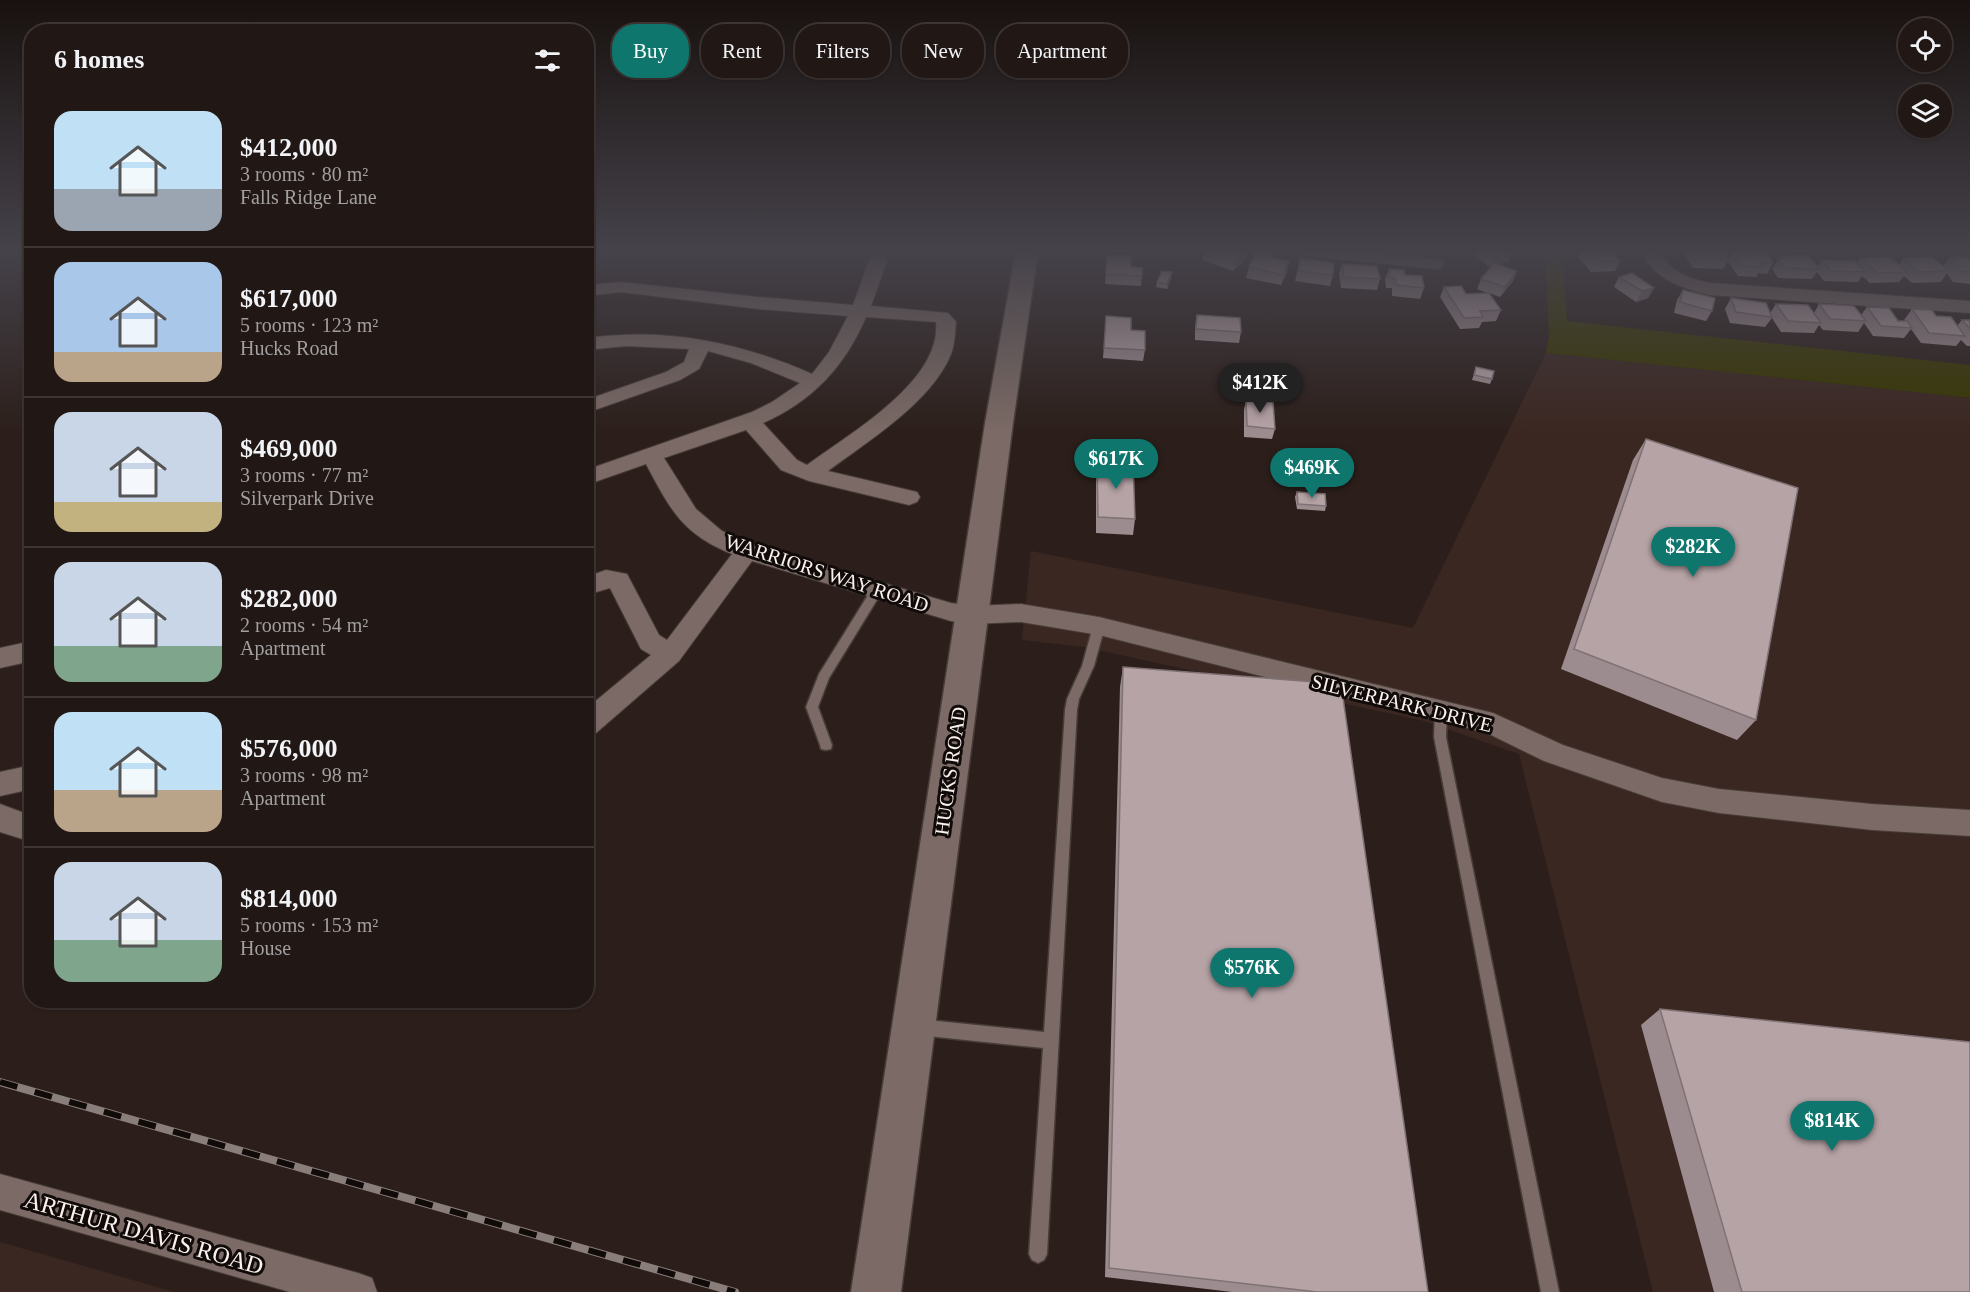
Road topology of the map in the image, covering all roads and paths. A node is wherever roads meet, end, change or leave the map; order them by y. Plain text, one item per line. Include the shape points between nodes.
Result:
1 (860, 311) edge
2 (864, 311) edge
3 (1017, 311) edge
4 (594, 343) edge
5 (700, 346) junction
6 (814, 382) junction
7 (594, 404) edge
8 (750, 421) junction
9 (651, 454) junction
10 (809, 474) junction
11 (594, 475) edge
12 (909, 497) dead end
13 (747, 551) junction
14 (594, 583) edge
15 (877, 590) junction
16 (972, 615) junction
17 (1099, 626) junction
18 (24, 653) edge
19 (670, 654) junction
20 (0, 658) edge
21 (1441, 711) junction
22 (594, 718) edge
23 (826, 745) dead end
24 (24, 779) edge
25 (0, 784) edge
26 (0, 817) edge
27 (1970, 823) edge
28 (24, 827) edge
29 (914, 1027) junction
30 (1052, 1041) junction
31 (0, 1192) edge
32 (1038, 1254) dead end
33 (358, 1292) edge
34 (876, 1292) edge
35 (1550, 1292) edge

1 - 6 street via 840,351
2 - 10 street via 941,317 946,322 941,353 929,373 899,405
3 - 16 main road, HUCKS ROAD
4 - 5 street via 634,339
5 - 6 street via 750,356
5 - 7 street via 692,365 673,376
6 - 8 street via 792,399
8 - 9 street
8 - 10 street via 789,465
9 - 11 street
9 - 13 street, WARRIORS WAY ROAD via 677,500 702,530
10 - 12 street
13 - 15 street, WARRIORS WAY ROAD
13 - 19 street
14 - 19 street via 618,580 650,642
15 - 16 street, WARRIORS WAY ROAD
15 - 23 lane via 823,677 812,708
16 - 17 street, SILVERPARK DRIVE via 1021,613
16 - 29 main road, HUCKS ROAD
17 - 21 street, SILVERPARK DRIVE
17 - 30 lane via 1071,710
18 - 20 street
19 - 22 street
21 - 27 street, SILVERPARK DRIVE via 1493,724 1554,753 1662,790 1872,817
21 - 35 lane via 1440,736
24 - 25 street
26 - 28 street
29 - 30 lane
29 - 34 main road, HUCKS ROAD
30 - 32 lane
31 - 33 street, ARTHUR DAVIS ROAD

